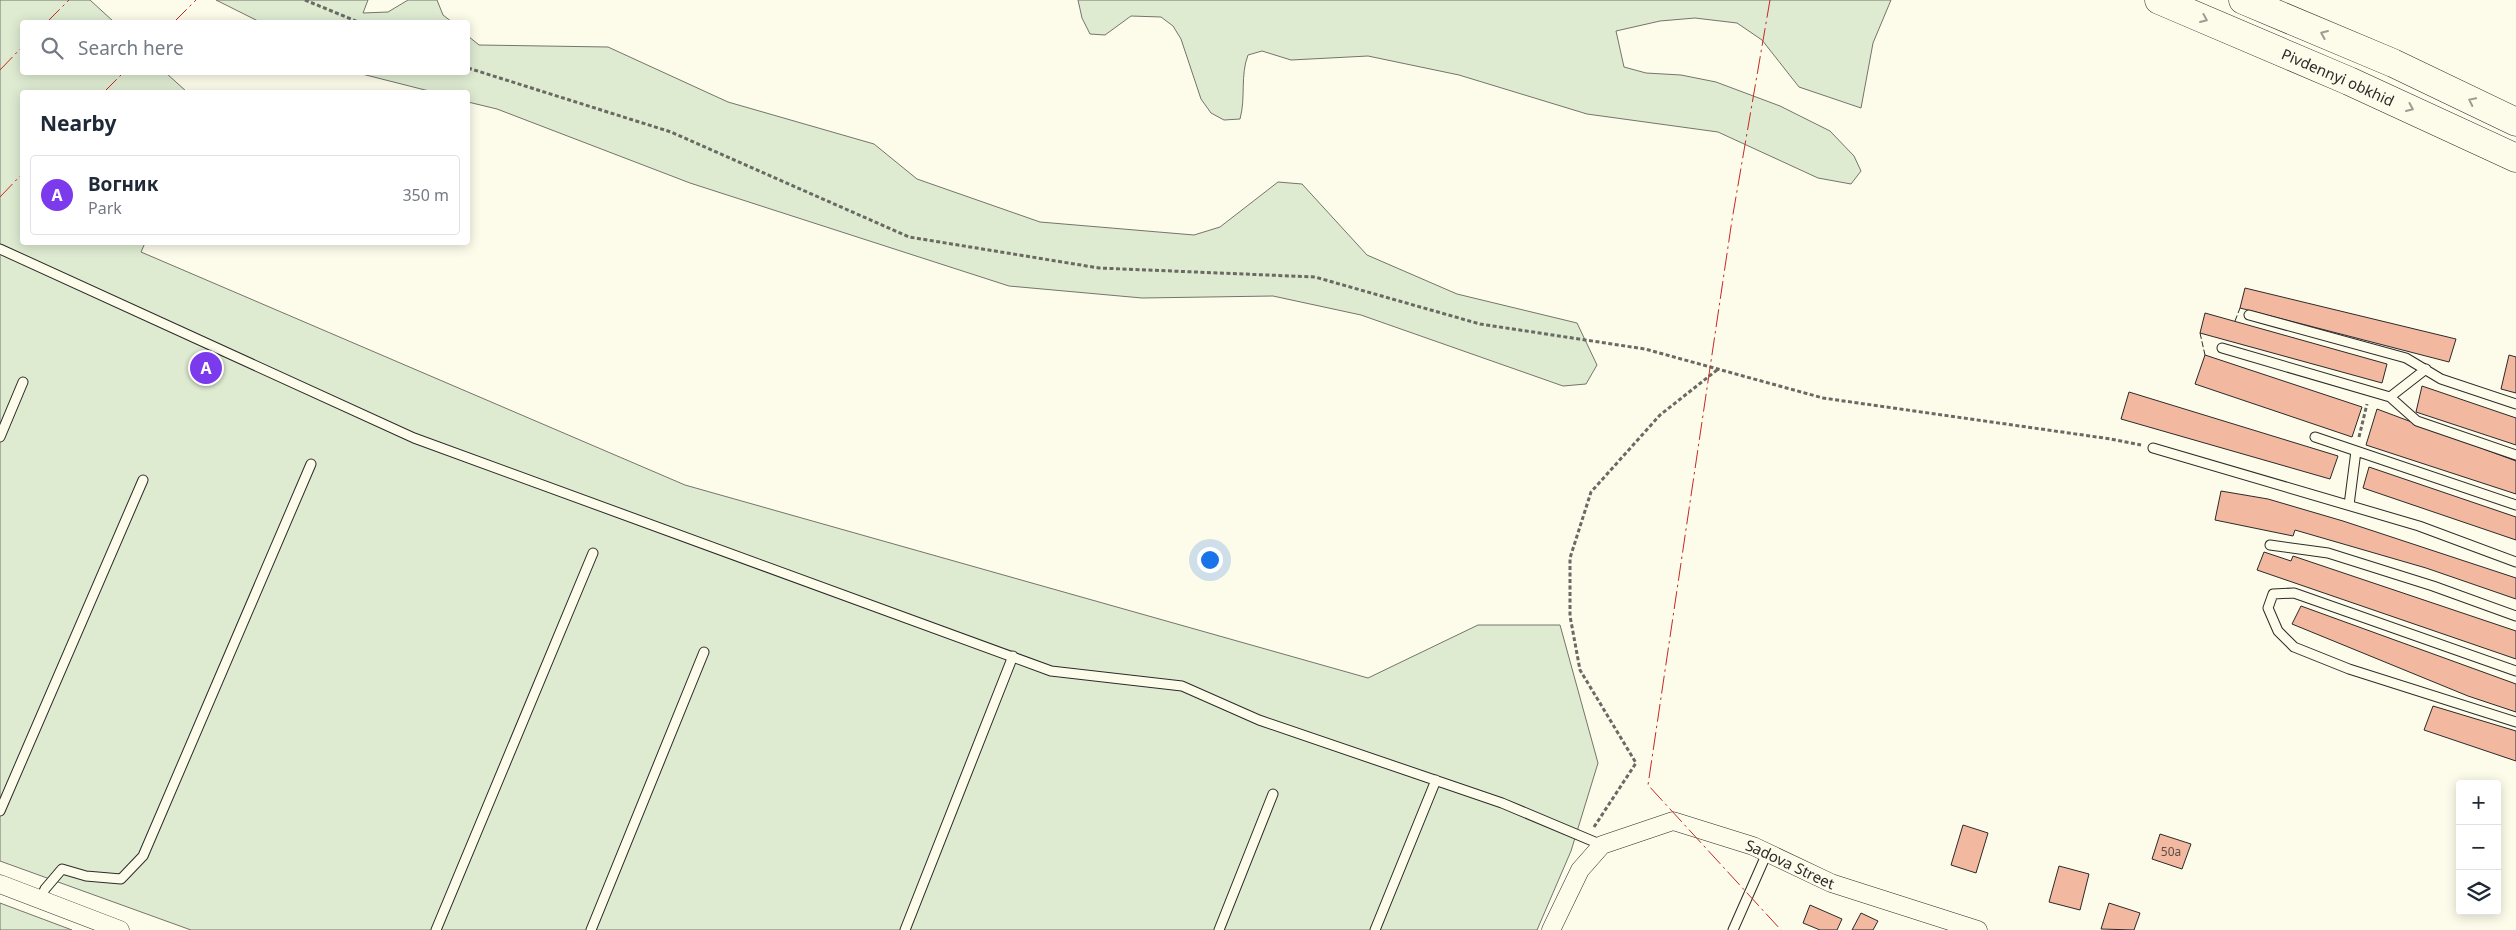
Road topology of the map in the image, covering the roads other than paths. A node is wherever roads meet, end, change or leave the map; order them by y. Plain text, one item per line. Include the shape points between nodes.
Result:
1 (2159, 0) edge
2 (2243, 0) edge
3 (2516, 122) edge
4 (2516, 158) edge
5 (0, 249) edge
6 (2249, 315) dead end
7 (2222, 348) dead end
8 (2426, 369) junction
9 (23, 382) dead end
10 (2390, 397) junction
11 (2516, 404) edge
12 (0, 437) edge
13 (2315, 437) dead end
14 (2153, 448) road end
15 (2356, 451) junction
16 (2516, 456) edge
17 (311, 464) dead end
18 (143, 480) dead end
19 (2349, 504) junction
20 (2516, 505) edge
21 (2270, 545) dead end
22 (593, 553) dead end
23 (2516, 562) edge
24 (2516, 616) edge
25 (704, 652) dead end
26 (1013, 656) junction
27 (2516, 671) edge
28 (2516, 722) edge
29 (1436, 780) junction
30 (1273, 794) dead end
31 (0, 811) edge
32 (1594, 842) junction
33 (1766, 853) junction
34 (0, 884) edge
35 (40, 900) junction
36 (120, 930) edge
37 (436, 930) edge
38 (591, 930) edge
39 (905, 930) edge
40 (1219, 930) edge
41 (1375, 930) edge
42 (1551, 930) edge
43 (1733, 930) edge
44 (1978, 930) edge

1 -> 4 main road, Pivdennyi obkhid via 2349,80
3 -> 2 main road via 2393,63
5 - 26 lane via 414,438
6 - 8 lane via 2406,358
7 - 10 lane
8 - 10 lane
8 - 11 lane via 2441,379
9 - 12 lane
10 - 16 lane via 2417,421
13 - 15 lane
14 - 19 lane
15 - 19 lane
15 - 20 lane
17 - 35 lane via 143,856 121,879 86,876 62,869
18 - 31 lane
19 - 23 lane
21 - 24 lane via 2328,553
22 - 37 lane
25 - 38 lane
26 - 29 lane via 1051,671 1182,686 1259,720
26 - 39 lane
27 - 28 lane via 2294,593 2273,594 2268,608 2278,631 2294,647 2349,669
29 - 32 lane via 1502,803
29 - 41 lane
30 - 40 lane
32 - 33 street, Sadova Street via 1673,821
32 - 42 street
33 - 43 lane
33 - 44 street, Sadova Street via 1832,883
34 - 35 street
35 - 36 street

